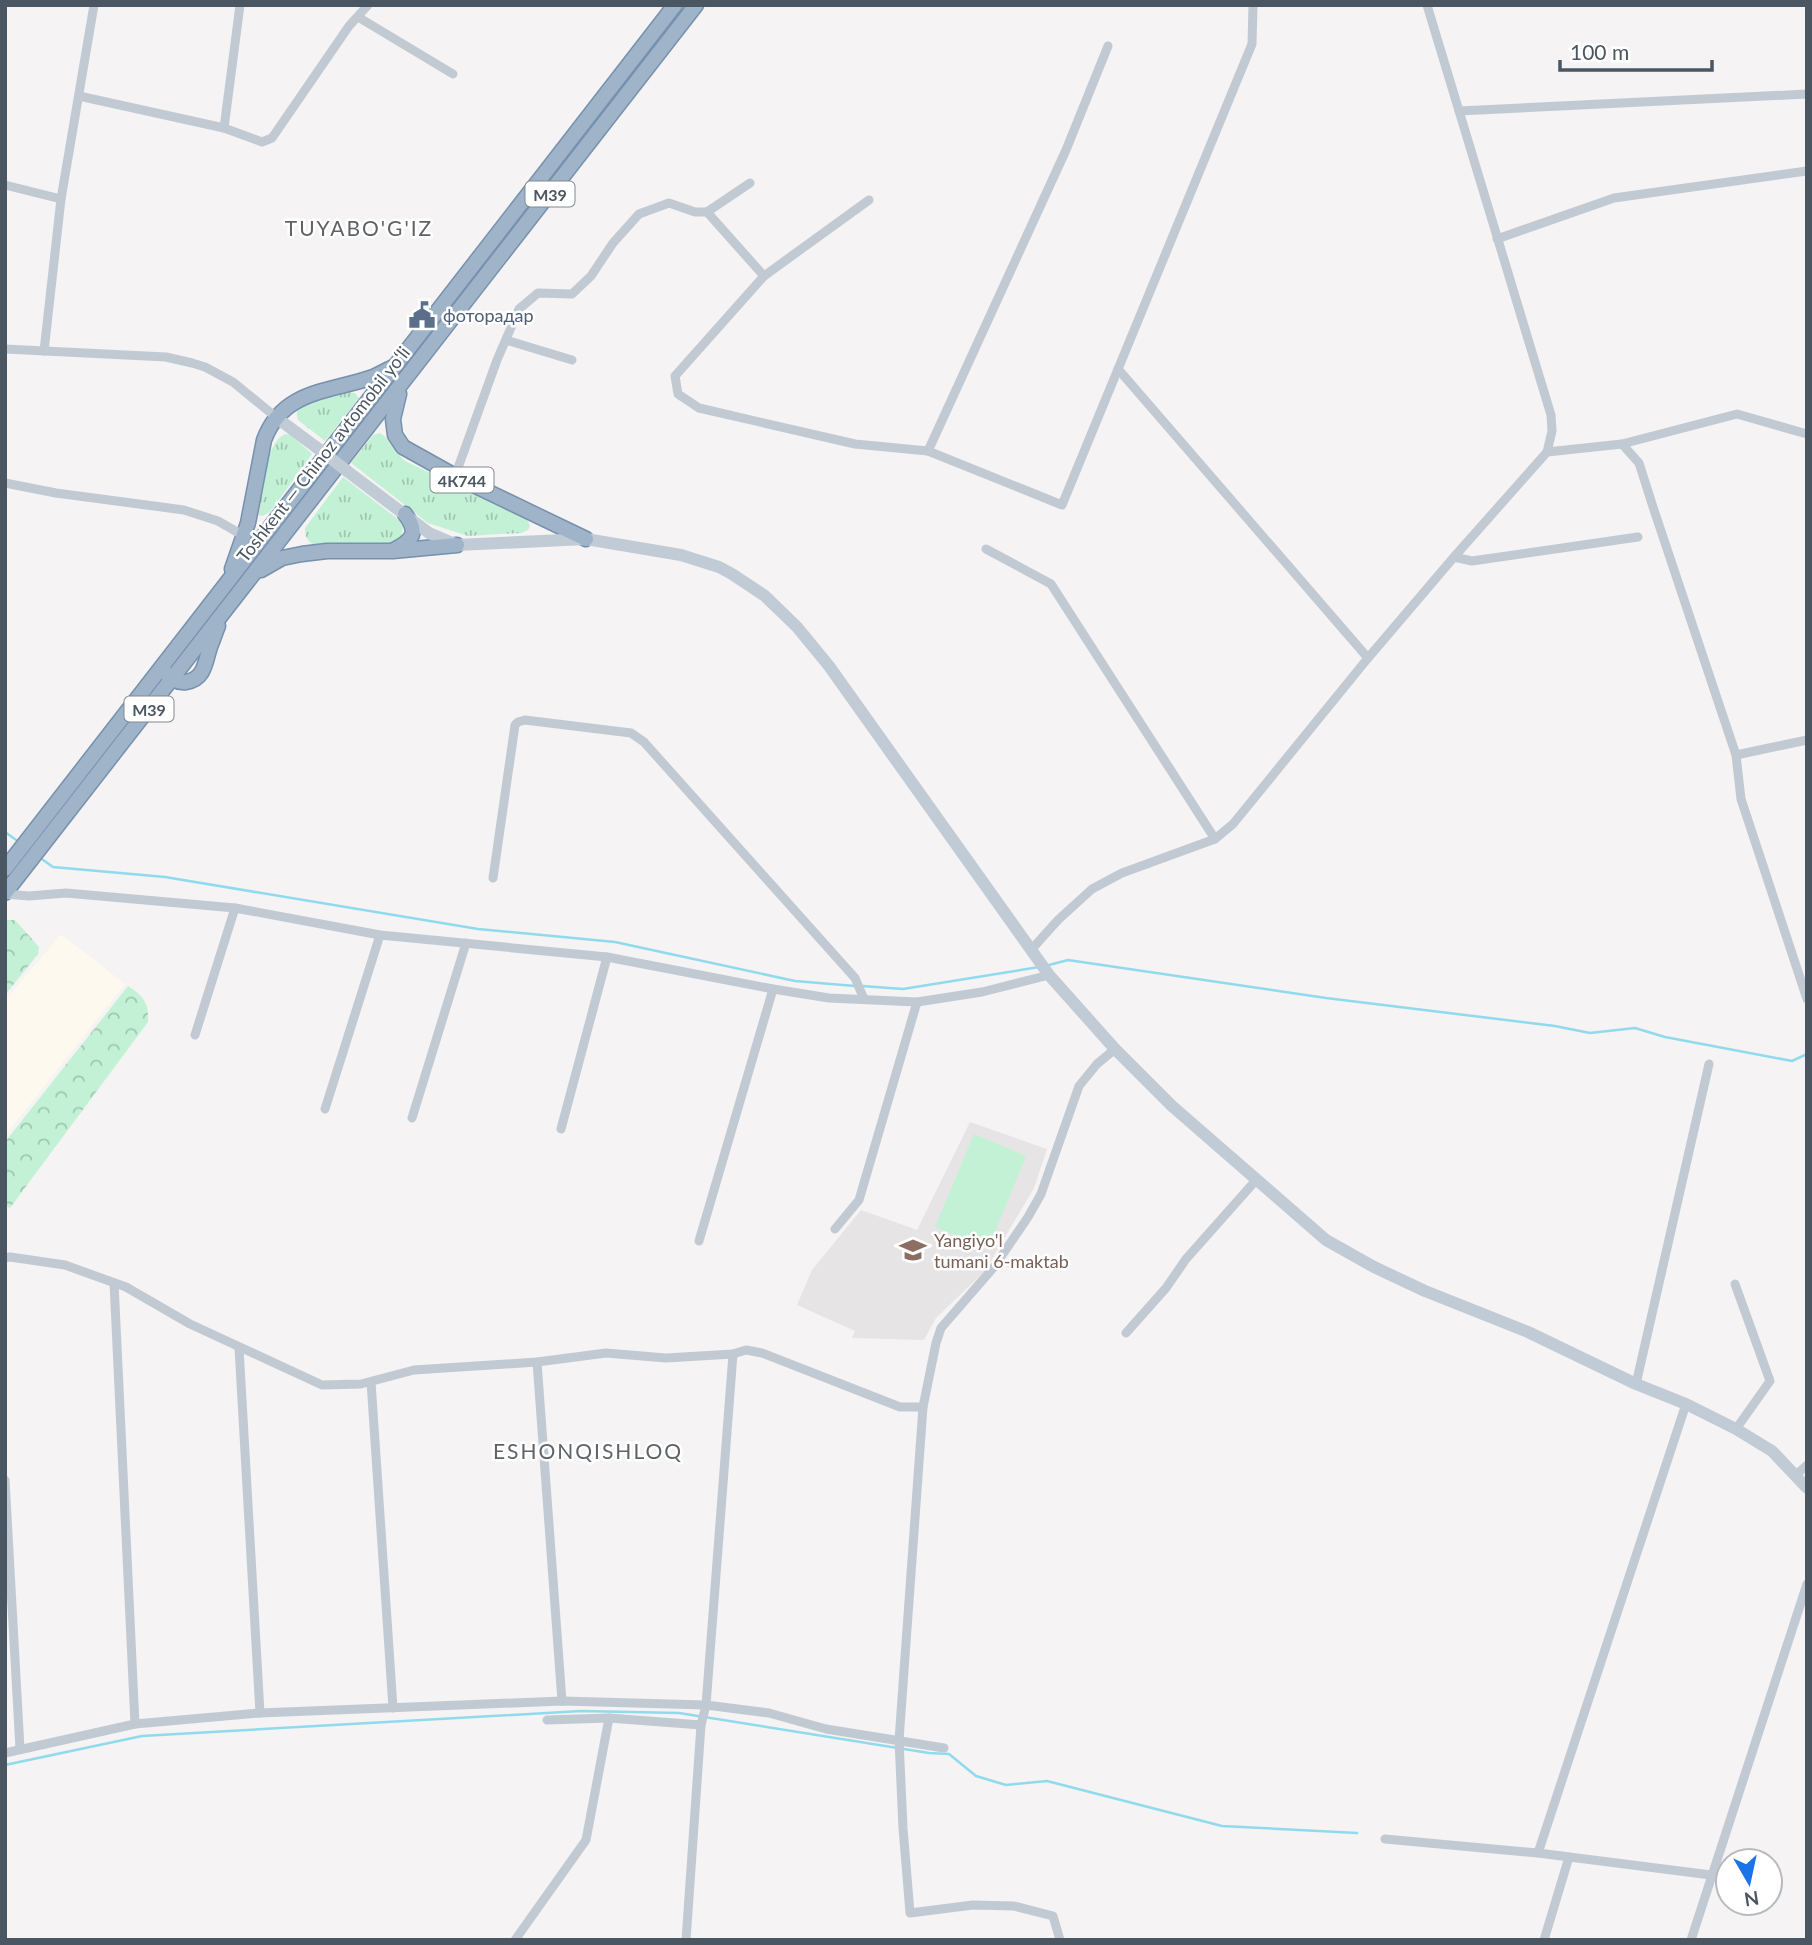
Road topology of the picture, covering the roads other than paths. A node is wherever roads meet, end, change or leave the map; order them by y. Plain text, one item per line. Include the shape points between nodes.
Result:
1 (94, 5) edge
2 (240, 5) edge
3 (368, 5) edge
4 (675, 5) edge
5 (695, 5) edge
6 (1254, 5) edge
7 (1427, 5) edge
8 (358, 17) junction
9 (1108, 46) dead end
10 (453, 74) dead end
11 (1807, 94) edge
12 (79, 96) junction
13 (1459, 111) junction
14 (224, 128) junction
15 (1807, 172) edge
16 (750, 183) dead end
17 (5, 185) edge
18 (61, 199) junction
19 (869, 200) dead end
20 (707, 212) junction
21 (1497, 239) junction
22 (764, 276) junction
23 (455, 290) junction
24 (467, 301) junction
25 (506, 340) junction
26 (5, 349) edge
27 (44, 351) junction
28 (572, 360) dead end
29 (398, 364) junction
30 (1118, 369) junction
31 (403, 383) junction
32 (277, 418) junction
33 (1807, 434) edge
34 (1622, 444) junction
35 (928, 451) junction
36 (1547, 452) junction
37 (456, 476) junction
38 (5, 483) edge
39 (405, 514) junction
40 (244, 536) junction
41 (1638, 537) dead end
42 (586, 539) junction
43 (457, 545) junction
44 (986, 549) dead end
45 (393, 551) junction
46 (1454, 557) junction
47 (251, 577) junction
48 (225, 586) junction
49 (1368, 658) junction
50 (164, 665) junction
51 (172, 679) junction
52 (1807, 740) edge
53 (1736, 754) junction
54 (41, 835) junction
55 (1215, 839) junction
56 (5, 869) edge
57 (493, 878) dead end
58 (8, 889) edge
59 (235, 908) junction
60 (380, 935) junction
61 (466, 943) junction
62 (1034, 954) junction
63 (607, 957) junction
64 (1049, 975) junction
65 (773, 989) junction
66 (864, 999) junction
67 (1807, 999) edge
68 (917, 1002) junction
69 (195, 1035) dead end
70 (1115, 1049) junction
71 (1709, 1064) dead end
72 (325, 1108) dead end
73 (412, 1118) dead end
74 (561, 1129) dead end
75 (1257, 1179) junction
76 (835, 1229) dead end
77 (699, 1241) dead end
78 (5, 1258) edge
79 (114, 1283) junction
80 (1735, 1284) dead end
81 (1126, 1333) dead end
82 (239, 1348) junction
83 (733, 1354) junction
84 (537, 1362) junction
85 (371, 1382) junction
86 (1636, 1384) junction
87 (1686, 1404) junction
88 (923, 1407) junction
89 (1736, 1429) junction
90 (1807, 1465) edge
91 (1796, 1475) junction
92 (5, 1480) edge
93 (1807, 1488) edge
94 (1807, 1584) edge
95 (562, 1701) junction
96 (706, 1705) junction
97 (393, 1709) junction
98 (260, 1713) junction
99 (609, 1718) junction
100 (547, 1720) dead end
101 (135, 1724) junction
102 (702, 1726) junction
103 (899, 1740) junction
104 (944, 1748) dead end
105 (20, 1749) junction
106 (5, 1753) edge
107 (1385, 1839) dead end
108 (1538, 1853) junction
109 (1569, 1857) junction
110 (1712, 1875) junction
111 (515, 1940) edge
112 (686, 1940) edge
113 (1060, 1940) edge
114 (1544, 1940) edge
115 (1691, 1940) edge

1 - 12 street
2 - 14 street
3 - 8 street
4 - 23 highway, Toshkent — Chinoz avtomobil yoʻli / M39
5 - 24 highway, Toshkent — Chinoz avtomobil yoʻli / M39
6 - 30 street via 1252,44
7 - 13 street
8 - 10 street
8 - 14 street via 272,138 262,142
9 - 35 street via 1066,150
11 - 13 street
12 - 14 street
12 - 18 street
13 - 21 street
15 - 21 street via 1614,198
16 - 20 street
17 - 18 street
18 - 27 street
19 - 22 street
20 - 22 street
20 - 25 street via 669,203 639,214 592,276 572,294 538,293 519,309
21 - 36 street via 1551,415
22 - 35 street via 675,376 678,394 699,408 855,444
23 - 24 highway via 465,290
23 - 29 highway, Toshkent — Chinoz avtomobil yoʻli / M39
24 - 31 highway, Toshkent — Chinoz avtomobil yoʻli / M39
25 - 28 street
25 - 37 street
26 - 27 street
27 - 32 street via 166,357 192,363 233,382
29 - 32 highway via 376,376 304,396
29 - 48 highway, Toshkent — Chinoz avtomobil yoʻli / M39
30 - 35 street via 1062,505
30 - 49 street
31 - 37 highway, 4К744 via 393,411 398,442
31 - 47 highway, Toshkent — Chinoz avtomobil yoʻli / M39
32 - 39 main road, bridge
32 - 40 highway via 264,440
33 - 34 street via 1737,414
34 - 36 street
34 - 53 street via 1639,463
36 - 46 street
37 - 42 highway, 4К744
38 - 40 street via 184,509
39 - 43 main road via 429,533
39 - 45 highway via 412,532 405,544
40 - 48 highway
41 - 46 street via 1472,561
42 - 43 main road
42 - 62 main road via 705,562 732,574 781,611 829,666
43 - 45 highway
44 - 55 street via 1051,584
45 - 47 highway via 327,551 282,558
46 - 49 street
47 - 51 highway, Toshkent — Chinoz avtomobil yoʻli / M39 via 222,614 204,670 189,681
48 - 50 highway, Toshkent — Chinoz avtomobil yoʻli / M39
49 - 55 street via 1233,824
50 - 51 highway
50 - 54 highway, Toshkent — Chinoz avtomobil yoʻli / M39
51 - 54 highway, Toshkent — Chinoz avtomobil yoʻli / M39
52 - 53 street
53 - 67 street via 1741,799
54 - 56 highway, Toshkent — Chinoz avtomobil yoʻli / M39
54 - 58 highway, Toshkent — Chinoz avtomobil yoʻli / M39
55 - 62 street via 1122,873 1092,889 1058,920
57 - 66 street via 515,724 525,720 631,733 644,742 855,978
58 - 59 street via 29,896 66,893
59 - 60 street
59 - 69 street
60 - 61 street
60 - 72 street
61 - 63 street
61 - 73 street
62 - 64 main road
63 - 65 street
63 - 74 street
64 - 68 street
64 - 70 main road
65 - 66 street
65 - 77 street
66 - 68 street
68 - 76 street via 859,1200
70 - 75 main road via 1172,1106
70 - 88 street via 1079,1086 1041,1194 1028,1217 994,1267 941,1328
71 - 86 street
75 - 81 street
75 - 86 main road via 1326,1240 1374,1266
78 - 79 street via 65,1265
79 - 82 street
79 - 101 street
80 - 89 street via 1770,1381
82 - 85 street via 322,1385
82 - 98 street
83 - 84 street via 666,1358 606,1353
83 - 88 street via 746,1350 762,1353 900,1407
83 - 96 street
84 - 85 street via 414,1370
84 - 95 street
85 - 97 street
86 - 87 main road
87 - 89 main road
87 - 108 street
88 - 103 street
89 - 91 main road via 1772,1451
90 - 91 street
91 - 93 main road
92 - 105 street
94 - 110 street
95 - 96 street
95 - 97 street
96 - 102 street
96 - 103 street
97 - 98 street
98 - 101 street
99 - 100 street
99 - 102 street
99 - 111 street via 586,1840
101 - 105 street
102 - 112 street
103 - 104 street
103 - 113 street via 910,1913 973,1905 1014,1906 1053,1916
105 - 106 street
107 - 108 street
108 - 109 street
109 - 110 street
109 - 114 street
110 - 115 street

